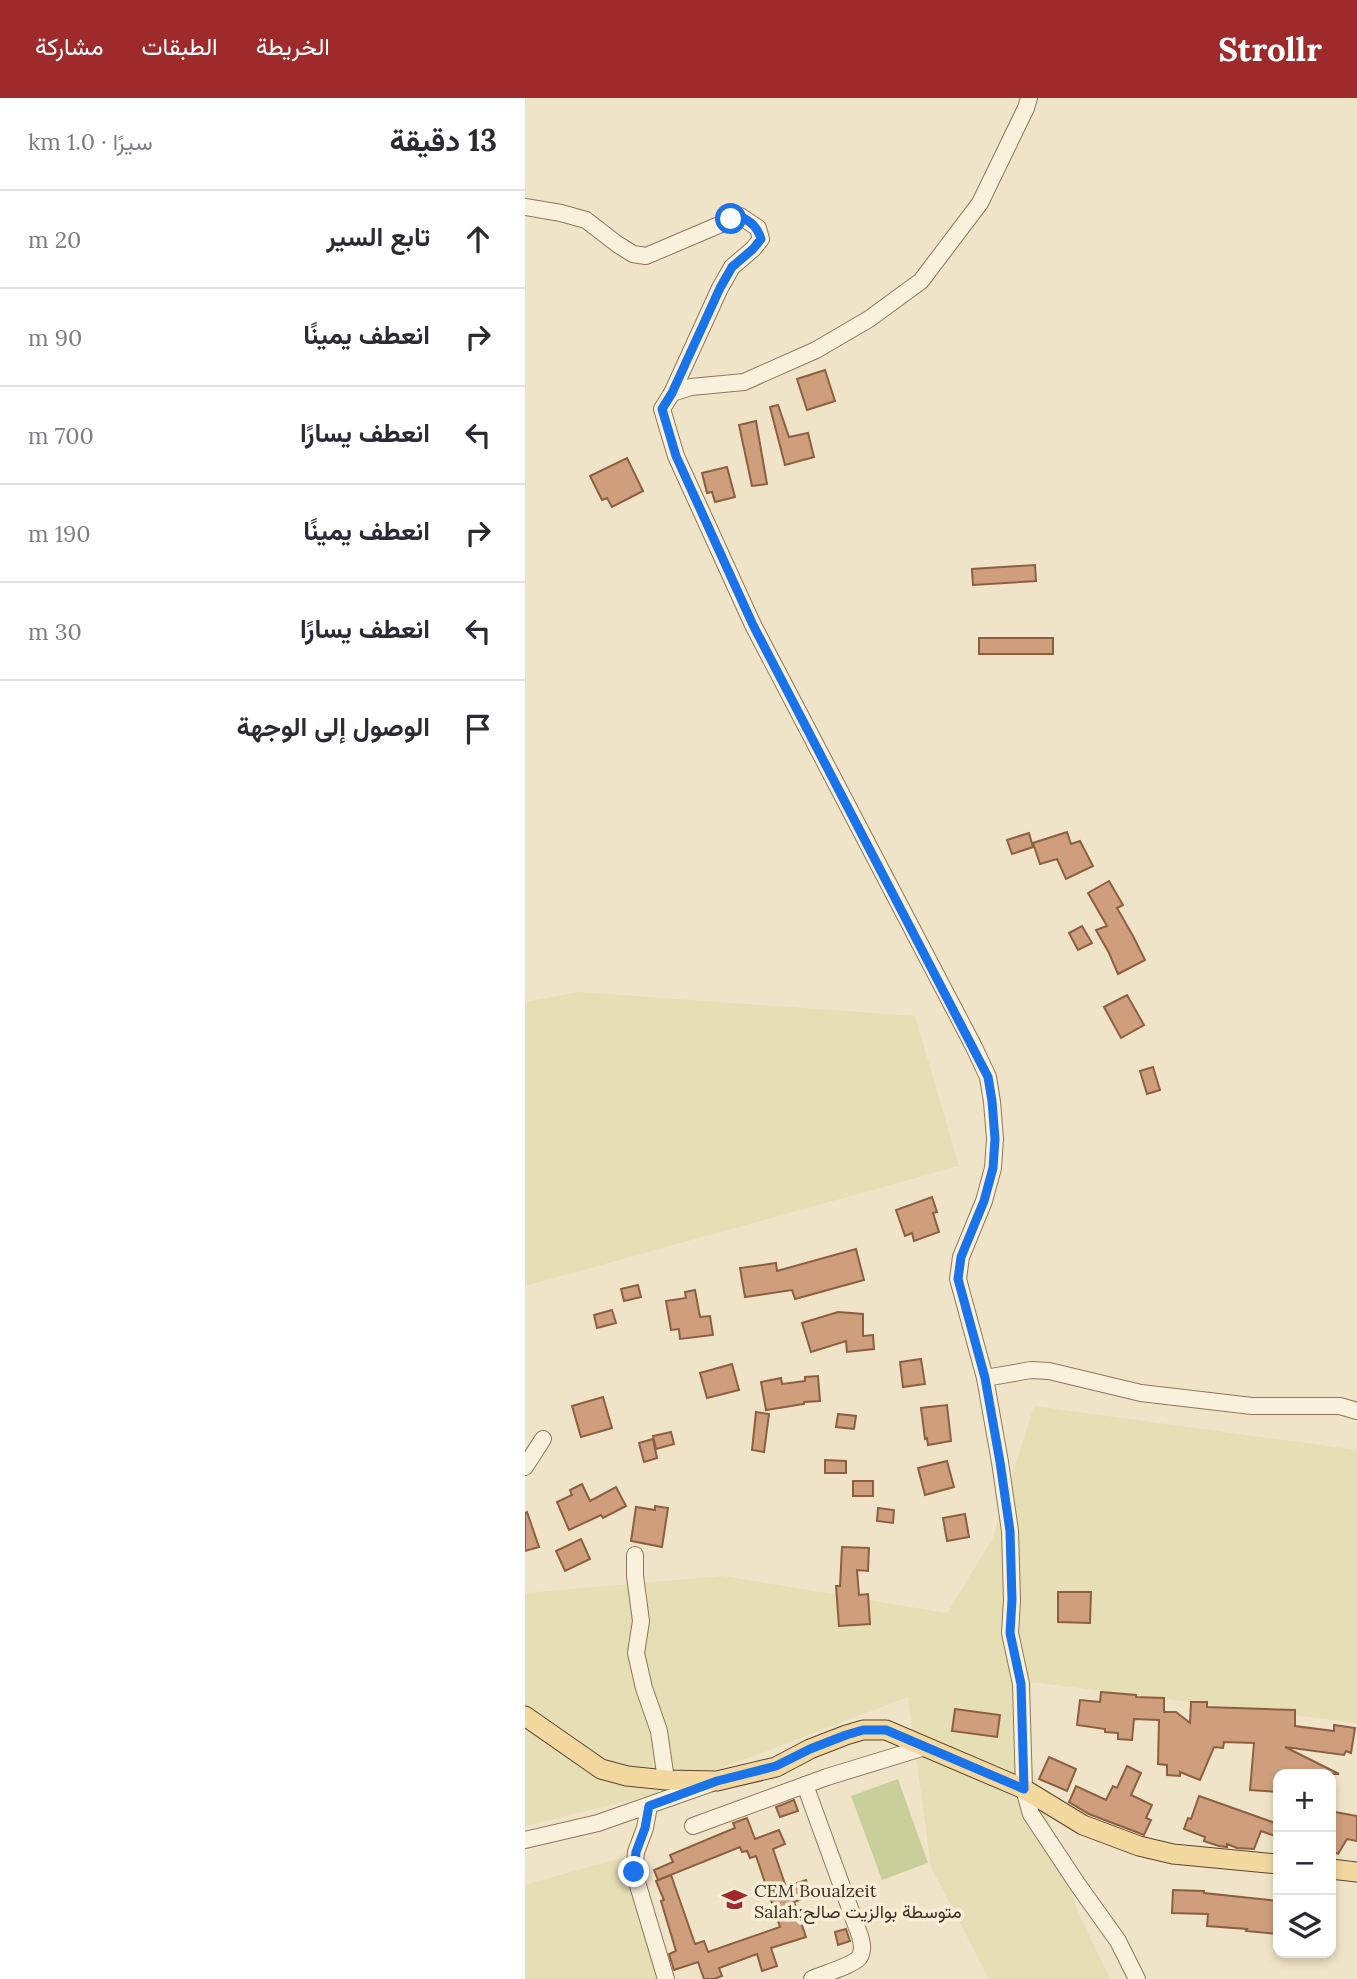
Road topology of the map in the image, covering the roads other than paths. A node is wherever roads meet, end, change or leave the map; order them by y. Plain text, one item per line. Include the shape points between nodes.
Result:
1 (1029, 98) edge
2 (525, 207) edge
3 (672, 393) junction
4 (985, 1378) junction
5 (1357, 1411) edge
6 (543, 1438) dead end
7 (525, 1467) edge
8 (635, 1555) dead end
9 (525, 1716) edge
10 (925, 1746) junction
11 (666, 1780) junction
12 (717, 1781) junction
13 (805, 1785) junction
14 (1024, 1789) junction
15 (649, 1806) junction
16 (693, 1826) dead end
17 (525, 1840) edge
18 (1273, 1864) edge
19 (1336, 1870) edge
20 (1357, 1872) edge
21 (666, 1979) edge
22 (812, 1979) edge
23 (1137, 1979) edge

1 - 3 street via 981,203 921,281 816,350 744,382
2 - 3 street via 586,220 633,254 646,256 740,216 758,228 761,239 732,267
3 - 4 street via 662,409 676,456 753,625 988,1077 995,1139 993,1168 961,1257 958,1279
4 - 5 street via 1049,1371 1141,1394 1252,1406 1340,1406
4 - 14 street via 1010,1531 1010,1633 1021,1684
6 - 7 street
8 - 11 street via 641,1621 636,1653 659,1731
9 - 11 main road via 601,1769
10 - 12 main road via 886,1730 863,1730 776,1766
10 - 13 street
10 - 14 main road
11 - 12 main road
12 - 15 street
13 - 16 street
13 - 22 street via 863,1948 851,1963
14 - 18 main road via 1083,1825 1139,1846 1173,1854
14 - 23 street via 1031,1814 1118,1941
15 - 17 street
15 - 21 street via 634,1872
19 - 20 main road

